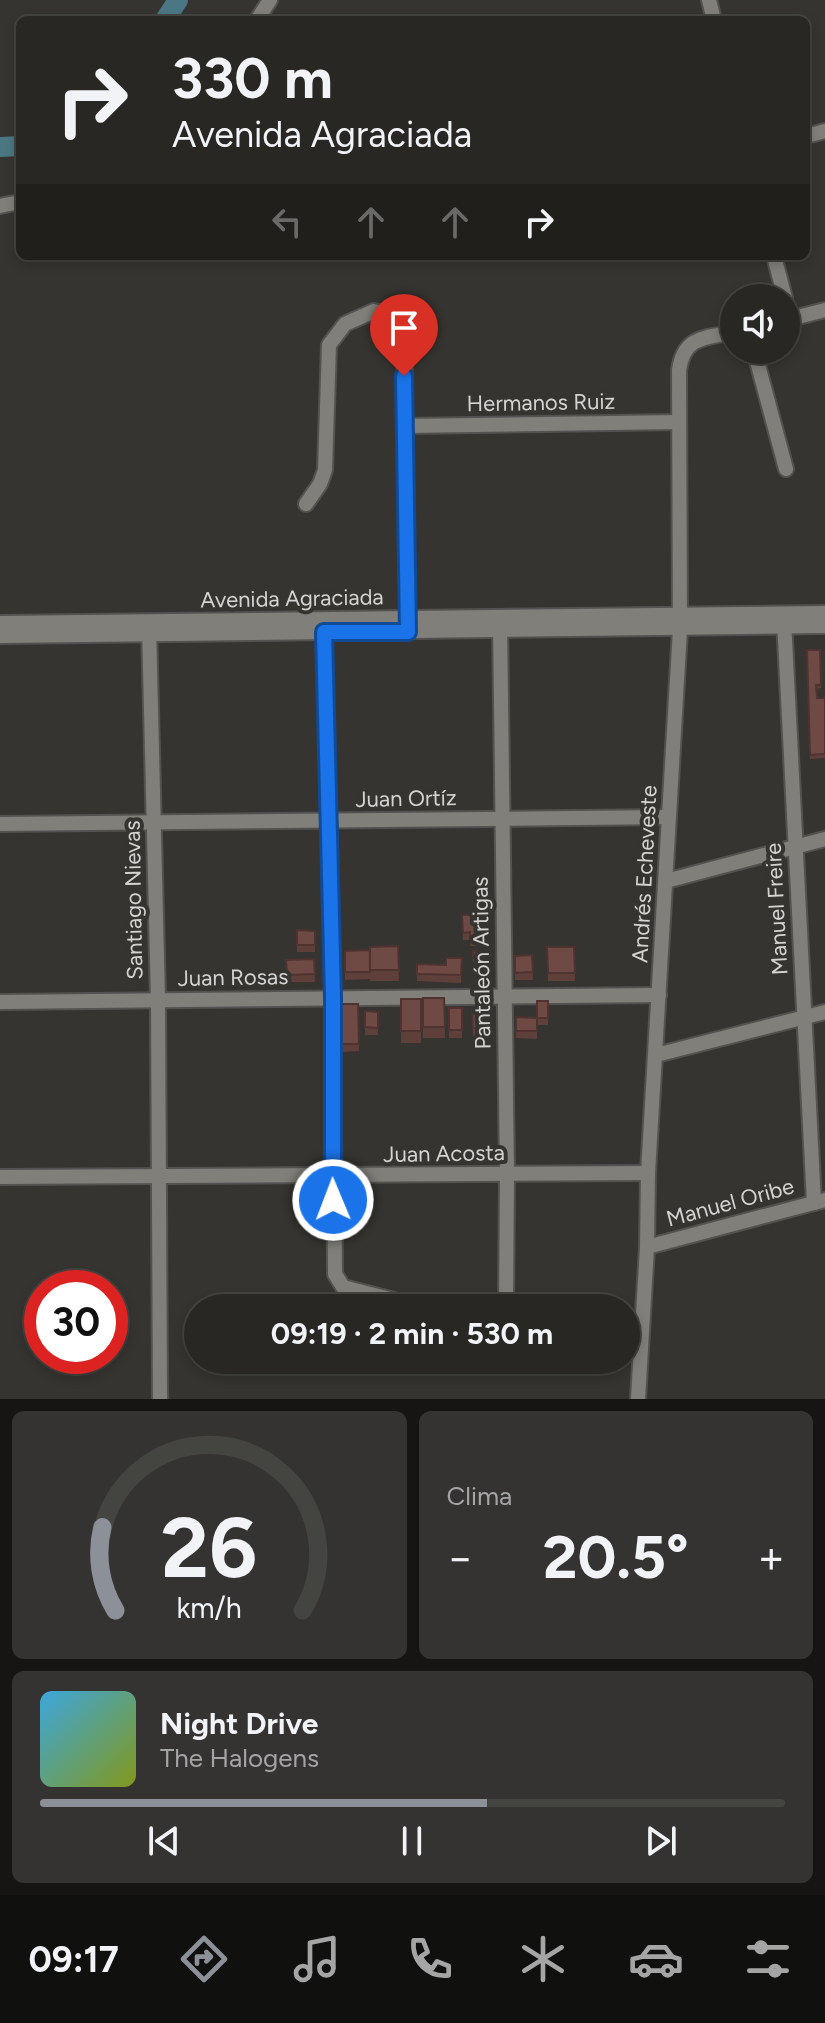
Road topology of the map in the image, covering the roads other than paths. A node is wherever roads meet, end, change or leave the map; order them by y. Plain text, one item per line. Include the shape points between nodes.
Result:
1 (775, 260) edge
2 (781, 284) edge
3 (825, 310) edge
4 (800, 317) edge
5 (720, 335) edge
6 (758, 364) edge
7 (679, 422) junction
8 (404, 426) junction
9 (786, 469) dead end
10 (306, 504) dead end
11 (825, 613) edge
12 (784, 620) junction
13 (681, 622) junction
14 (0, 623) edge
15 (500, 624) junction
16 (324, 625) junction
17 (408, 625) junction
18 (825, 626) edge
19 (150, 628) junction
20 (0, 636) edge
21 (668, 817) junction
22 (501, 818) junction
23 (328, 822) junction
24 (154, 823) junction
25 (0, 824) edge
26 (825, 839) edge
27 (795, 847) junction
28 (666, 881) junction
29 (659, 995) junction
30 (504, 996) junction
31 (333, 997) junction
32 (158, 1000) junction
33 (0, 1002) edge
34 (825, 1012) edge
35 (804, 1017) junction
36 (656, 1055) junction
37 (648, 1173) junction
38 (507, 1174) junction
39 (332, 1176) junction
40 (0, 1177) edge
41 (159, 1178) junction
42 (820, 1201) edge
43 (647, 1247) junction
44 (370, 1294) edge
45 (506, 1294) edge
46 (640, 1304) edge
47 (635, 1374) edge
48 (160, 1399) edge
49 (638, 1399) edge

1 - 2 street
3 - 4 street
5 - 7 street, Andrés Echeveste via 700,339 682,352
6 - 9 street
7 - 8 street, Hermanos Ruiz
7 - 13 street, Andrés Echeveste
8 - 10 street via 404,327 374,311 345,324 329,345 325,470
8 - 17 street
11 - 12 street, Avenida Agraciada
12 - 13 street, Avenida Agraciada
12 - 18 street, Avenida Agraciada
12 - 27 street, Manuel Freire
13 - 15 street, Avenida Agraciada
13 - 21 street, Andrés Echeveste
14 - 19 street, Avenida Agraciada
15 - 17 street, Avenida Agraciada
15 - 22 street, Pantaleón Artigas
16 - 17 street, Avenida Agraciada
16 - 19 street, Avenida Agraciada
16 - 23 street
19 - 20 street, Avenida Agraciada
19 - 24 street, Santiago Nievas
21 - 22 street, Juan Ortíz
21 - 28 street, Andrés Echeveste
22 - 23 street, Juan Ortíz
22 - 30 street, Pantaleón Artigas
23 - 24 street, Juan Ortíz
23 - 31 street
24 - 25 street, Juan Ortíz
24 - 32 street, Santiago Nievas
26 - 27 street
27 - 28 street
27 - 35 street, Manuel Freire
28 - 29 street, Andrés Echeveste
29 - 30 street, Juan Rosas
29 - 36 street, Andrés Echeveste
30 - 31 street, Juan Rosas
30 - 38 street, Pantaleón Artigas
31 - 32 street, Juan Rosas
31 - 39 street
32 - 33 street, Juan Rosas
32 - 41 street, Santiago Nievas
34 - 35 street
35 - 36 street
35 - 42 street, Manuel Freire
36 - 37 street, Andrés Echeveste
37 - 38 street, Juan Acosta
37 - 43 street, Andrés Echeveste
38 - 39 street, Juan Acosta
38 - 45 street, Pantaleón Artigas
39 - 41 street, Juan Acosta
39 - 44 street via 335,1274 338,1282
40 - 41 street, Juan Acosta
41 - 48 street, Santiago Nievas
42 - 43 street, Manuel Oribe
43 - 46 street, Andrés Echeveste
47 - 49 street, Andrés Echeveste

